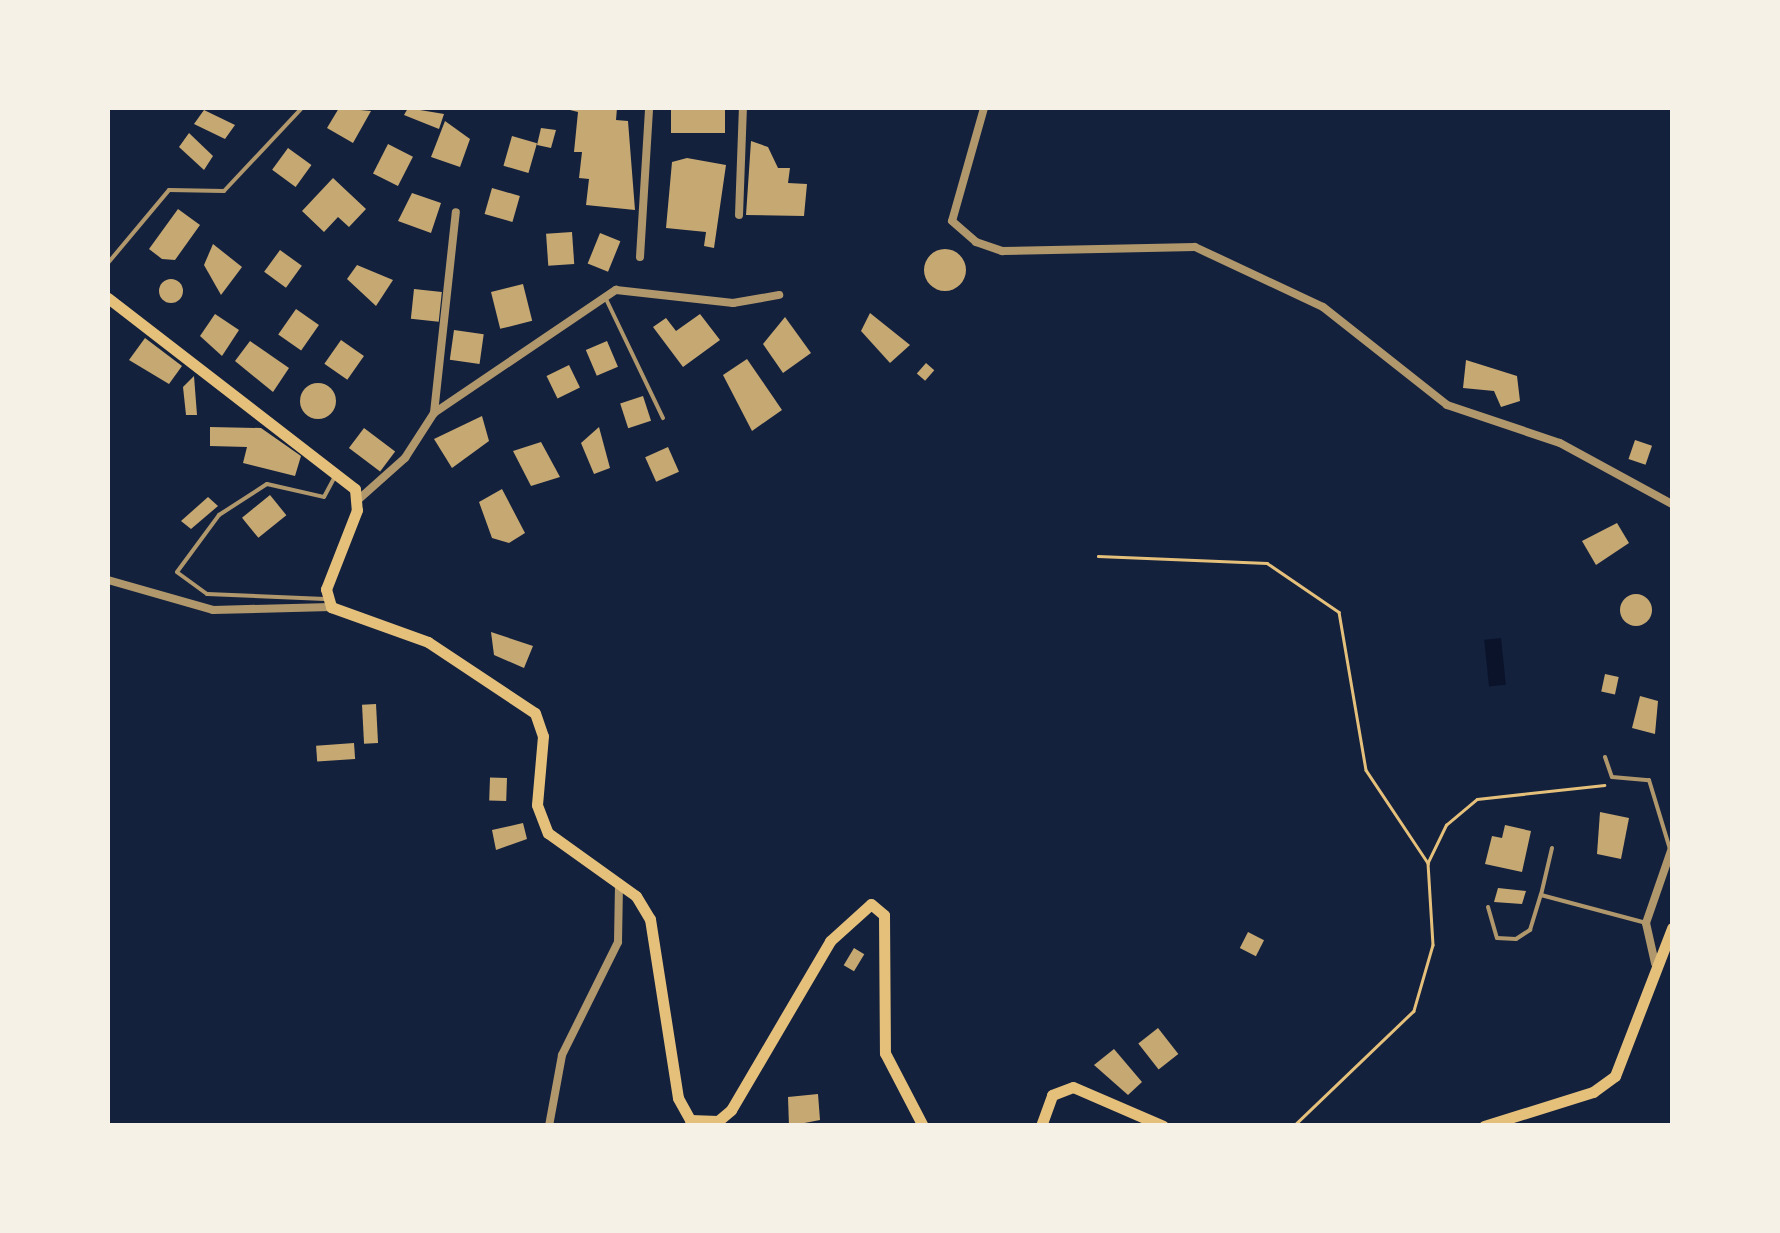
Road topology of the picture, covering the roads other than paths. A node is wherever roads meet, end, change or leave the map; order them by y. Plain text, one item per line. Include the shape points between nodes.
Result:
1 (302, 108) edge
2 (649, 108) edge
3 (743, 108) edge
4 (984, 108) edge
5 (456, 212) dead end
6 (739, 215) dead end
7 (640, 257) dead end
8 (108, 263) edge
9 (605, 294) junction
10 (779, 295) dead end
11 (108, 298) edge
12 (434, 412) junction
13 (663, 418) dead end
14 (304, 446) junction
15 (359, 500) junction
16 (1672, 504) edge
17 (108, 580) edge
18 (328, 603) junction
19 (1605, 757) dead end
20 (1552, 848) dead end
21 (1672, 850) edge
22 (619, 883) junction
23 (1541, 894) junction
24 (1488, 906) dead end
25 (1646, 923) junction
26 (1672, 928) edge
27 (1655, 962) junction
28 (549, 1126) edge
29 (923, 1126) edge
30 (1041, 1126) edge
31 (1163, 1126) edge
32 (1484, 1126) edge

1 - 8 lane via 224,191 169,190
2 - 7 street
3 - 6 street
4 - 16 street via 952,220 976,242 1002,251 1196,248 1323,307 1447,405 1560,443
5 - 12 street
9 - 10 street via 732,303
9 - 12 street
9 - 13 lane
11 - 14 main road
12 - 15 street via 406,458
14 - 15 main road
14 - 18 lane via 336,488 324,497 268,484 219,515 177,572 208,594
15 - 18 main road
17 - 18 street via 213,610
18 - 22 main road via 428,642 528,706 543,736 538,805 548,833
19 - 21 lane via 1612,777 1649,780
20 - 23 lane
21 - 25 street
22 - 28 street via 618,942 562,1056
22 - 29 main road via 650,919 678,1098 699,1124 730,1110 850,915 860,904 879,909 884,1053
23 - 24 lane via 1530,930 1516,940 1497,938
23 - 25 lane
25 - 27 street
26 - 27 main road
27 - 32 main road via 1621,1064 1604,1086
30 - 31 main road via 1052,1095 1073,1086

